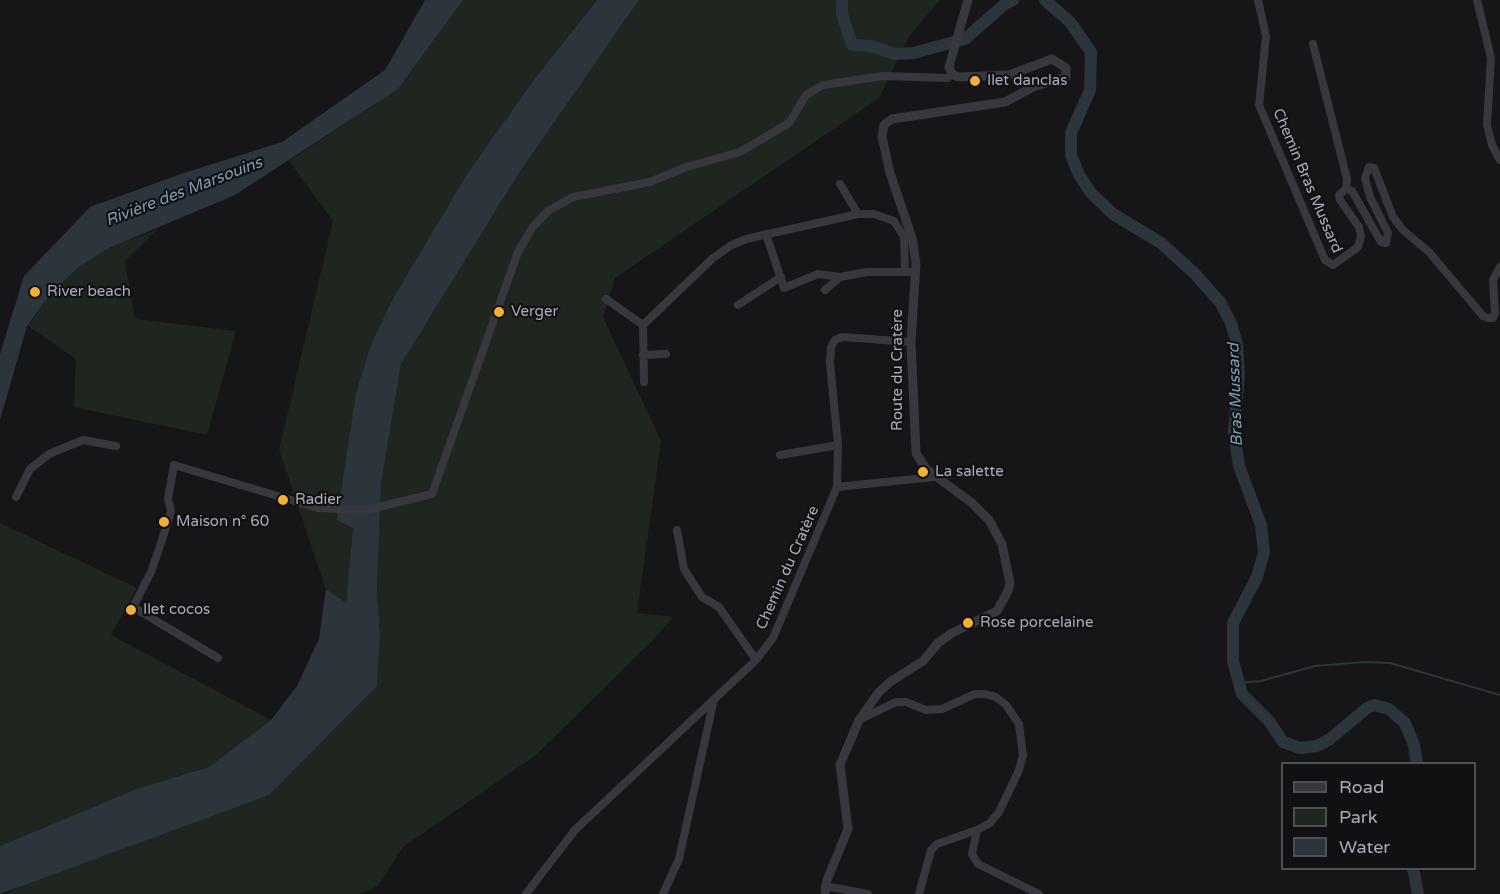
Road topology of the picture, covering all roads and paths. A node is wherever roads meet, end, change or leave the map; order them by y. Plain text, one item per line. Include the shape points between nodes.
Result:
1 (968, 0) edge
2 (1258, 0) edge
3 (1477, 0) edge
4 (1313, 44) dead end
5 (952, 74) junction
6 (1500, 160) edge
7 (840, 184) dead end
8 (1346, 189) junction
9 (858, 214) junction
10 (766, 234) junction
11 (1500, 267) edge
12 (910, 272) junction
13 (781, 277) junction
14 (840, 277) junction
15 (825, 291) dead end
16 (606, 299) dead end
17 (738, 305) dead end
18 (643, 325) junction
19 (911, 342) junction
20 (666, 354) dead end
21 (644, 355) junction
22 (644, 382) dead end
23 (838, 445) junction
24 (116, 446) dead end
25 (780, 454) dead end
26 (934, 477) junction
27 (837, 487) junction
28 (16, 497) dead end
29 (677, 530) dead end
30 (218, 658) dead end
31 (756, 660) junction
32 (714, 698) junction
33 (859, 720) junction
34 (977, 830) junction
35 (825, 890) edge
36 (526, 894) edge
37 (663, 894) edge
38 (868, 894) edge
39 (919, 894) edge
40 (1039, 894) edge

1 - 5 street via 949,67
2 - 8 street, Chemin Bras Mussard via 1266,36 1259,105 1325,260 1331,265 1358,246 1361,236 1340,200
3 - 6 street via 1491,58 1487,126
4 - 8 street, Chemin Bras Mussard via 1347,179
5 - 12 street, Route du Cratère via 1009,75 1052,59 1067,72 1062,80 1038,85 1005,102 899,117 884,124 885,152 912,238
5 - 30 street via 948,78 883,76 823,85 806,95 789,123 740,152 686,167 650,183 573,197 548,211 518,252 432,494 366,510 318,508 174,465 168,499 171,511 151,572 133,608
7 - 9 street
8 - 11 street via 1352,191 1381,242 1386,243 1388,233 1365,178 1369,167 1374,168 1393,217 1488,318 1495,313 1492,280
9 - 10 street
9 - 12 street via 894,221 904,237
10 - 13 street
10 - 18 street via 746,238 713,258
12 - 14 street via 867,272
12 - 19 street, Route du Cratère
13 - 14 street via 784,288 818,274
13 - 17 street
14 - 15 street
16 - 18 street
18 - 21 street
19 - 23 street, Chemin du Cratère via 842,337 831,347
19 - 26 street, Route du Cratère via 916,453
20 - 21 street
21 - 22 street
23 - 25 street
23 - 27 street, Chemin du Cratère
24 - 28 street via 83,440 49,454 30,469
26 - 27 street
26 - 33 street, Route du Cratère via 972,503 996,531 1010,583 1008,591 997,611 952,633 923,661 890,682
27 - 31 street, Chemin du Cratère via 773,638
29 - 31 street via 684,570 702,597 719,607
31 - 32 street, Chemin du Cratère
32 - 36 street, Chemin du Cratère via 575,830
32 - 37 street via 679,859
33 - 34 street via 896,702 942,710 975,694 984,694 1006,705 1023,738 1021,762 999,812
33 - 35 street, Route du Cratère via 840,765 848,829
34 - 39 street via 937,844 931,850
34 - 40 street via 972,854 978,864
35 - 38 street

